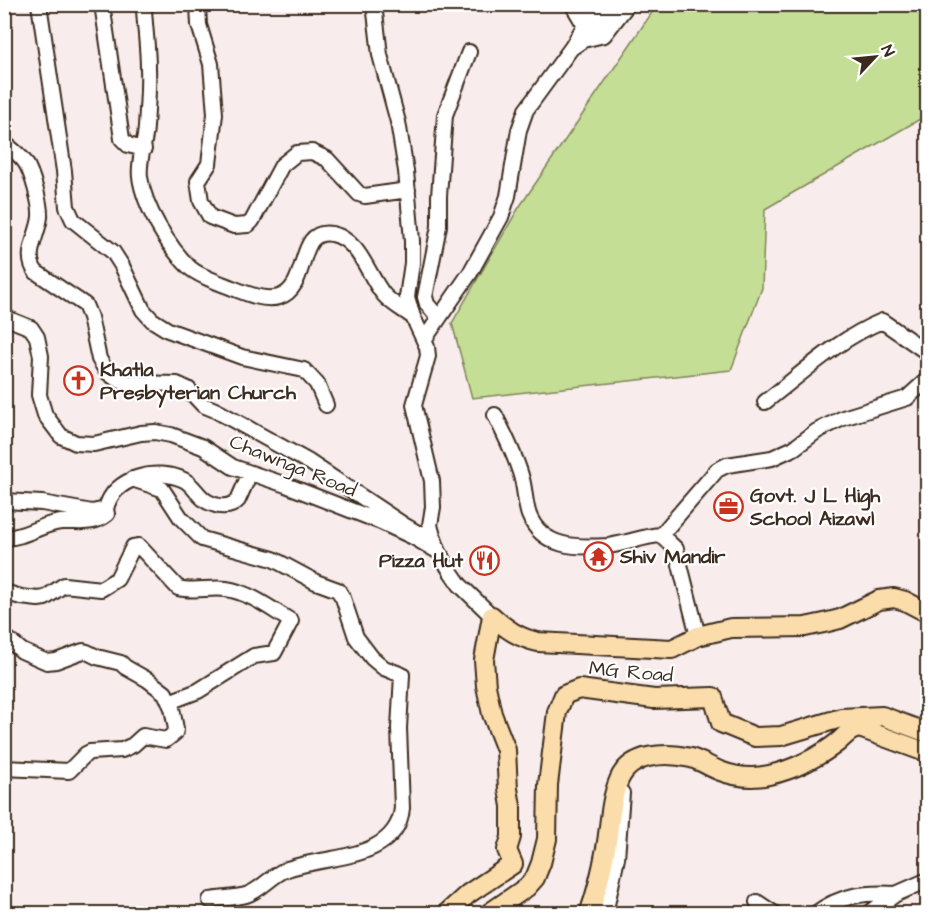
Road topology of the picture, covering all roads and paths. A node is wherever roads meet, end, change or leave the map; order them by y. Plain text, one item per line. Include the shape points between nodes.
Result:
1 (39, 4) edge
2 (102, 4) edge
3 (146, 4) edge
4 (198, 4) edge
5 (374, 4) edge
6 (572, 4) edge
7 (597, 4) edge
8 (610, 4) edge
9 (628, 4) edge
10 (589, 32) junction
11 (469, 52) dead end
12 (4, 143) edge
13 (144, 149) junction
14 (408, 190) junction
15 (4, 317) edge
16 (413, 317) junction
17 (439, 318) junction
18 (424, 340) junction
19 (927, 353) edge
20 (927, 379) edge
21 (765, 402) dead end
22 (326, 405) dead end
23 (495, 415) dead end
24 (250, 473) junction
25 (132, 479) junction
26 (4, 501) edge
27 (106, 509) junction
28 (661, 535) junction
29 (433, 536) junction
30 (4, 538) edge
31 (439, 552) junction
32 (4, 592) edge
33 (927, 613) edge
34 (492, 616) junction
35 (4, 636) edge
36 (698, 636) junction
37 (169, 702) junction
38 (927, 733) edge
39 (927, 753) edge
40 (4, 768) edge
41 (626, 770) junction
42 (927, 880) edge
43 (896, 894) junction
44 (210, 900) dead end
45 (757, 902) dead end
46 (446, 914) edge
47 (488, 914) edge
48 (589, 914) edge
49 (605, 914) edge
50 (775, 914) edge
51 (815, 914) edge
52 (868, 914) edge

1 - 22 street via 67,207 73,220 113,252 152,320 168,330 242,357 304,370 317,384
2 - 13 street via 122,139 128,146
3 - 13 street
4 - 14 street via 213,89 209,164 198,181 201,201 210,217 234,226 248,225 282,165 297,153 320,154 333,163 359,194
5 - 14 street via 380,55 398,122
6 - 10 street
7 - 10 street
8 - 10 street
9 - 10 street via 604,35
10 - 17 street via 572,47 526,110 505,207 470,273
11 - 17 street via 445,115 439,226 425,297
12 - 29 street via 28,166 40,210 30,257 32,268 84,305 99,358 107,372 123,382 183,387 203,405 309,462 404,525
13 - 16 street via 140,174 148,202 163,234 191,269 252,295 282,296 296,282 311,239 334,234 357,251 384,295
14 - 16 street via 412,262 407,297
15 - 24 street, Chawnga Road via 31,328 37,337 41,402 48,421 61,436 76,443 94,444 141,433 162,433 194,443
16 - 18 street
17 - 18 street
18 - 29 street via 428,356 414,405 432,481
19 - 21 street via 882,321 838,345
20 - 28 street via 907,398 843,418 772,458 717,470
23 - 28 street via 522,479 529,515 540,533 554,543 585,547
24 - 25 street via 236,504 228,506 205,501 192,485 177,477 161,473
24 - 31 street, Chawnga Road via 381,522
25 - 27 street via 108,500
25 - 44 street via 162,489 181,518 202,539 273,559 338,590 356,637 384,668 402,675 402,808 389,837 359,854 283,870 248,895
26 - 27 street via 92,512
27 - 30 street via 107,514 94,522 62,522
28 - 36 street via 676,549
29 - 31 street
31 - 34 street via 460,585
32 - 37 street via 38,599 64,585 101,589 117,579 133,547 139,546 178,588 227,589 291,621 274,653 254,656 198,691
33 - 36 main road via 894,598 879,600 840,619 805,627 731,628
34 - 36 main road via 513,634 538,642 672,649
34 - 46 main road via 484,660 486,686 506,750 512,806 507,850 513,864
35 - 37 street via 22,651 46,662 82,651 121,663 155,684
37 - 40 street via 177,724 175,733 166,740 143,736 122,750 90,752 69,771
38 - 47 main road, MG Road via 882,716 841,718 781,736 755,737 721,723 713,698 654,699 571,691 564,695 556,712 547,839 541,863 527,887
39 - 41 main road via 856,729 813,758 762,777 741,777 690,758 663,755 640,759
41 - 48 main road via 619,778 598,891
41 - 49 street via 617,858
42 - 43 street
43 - 51 street via 856,894
43 - 52 street
45 - 50 street

